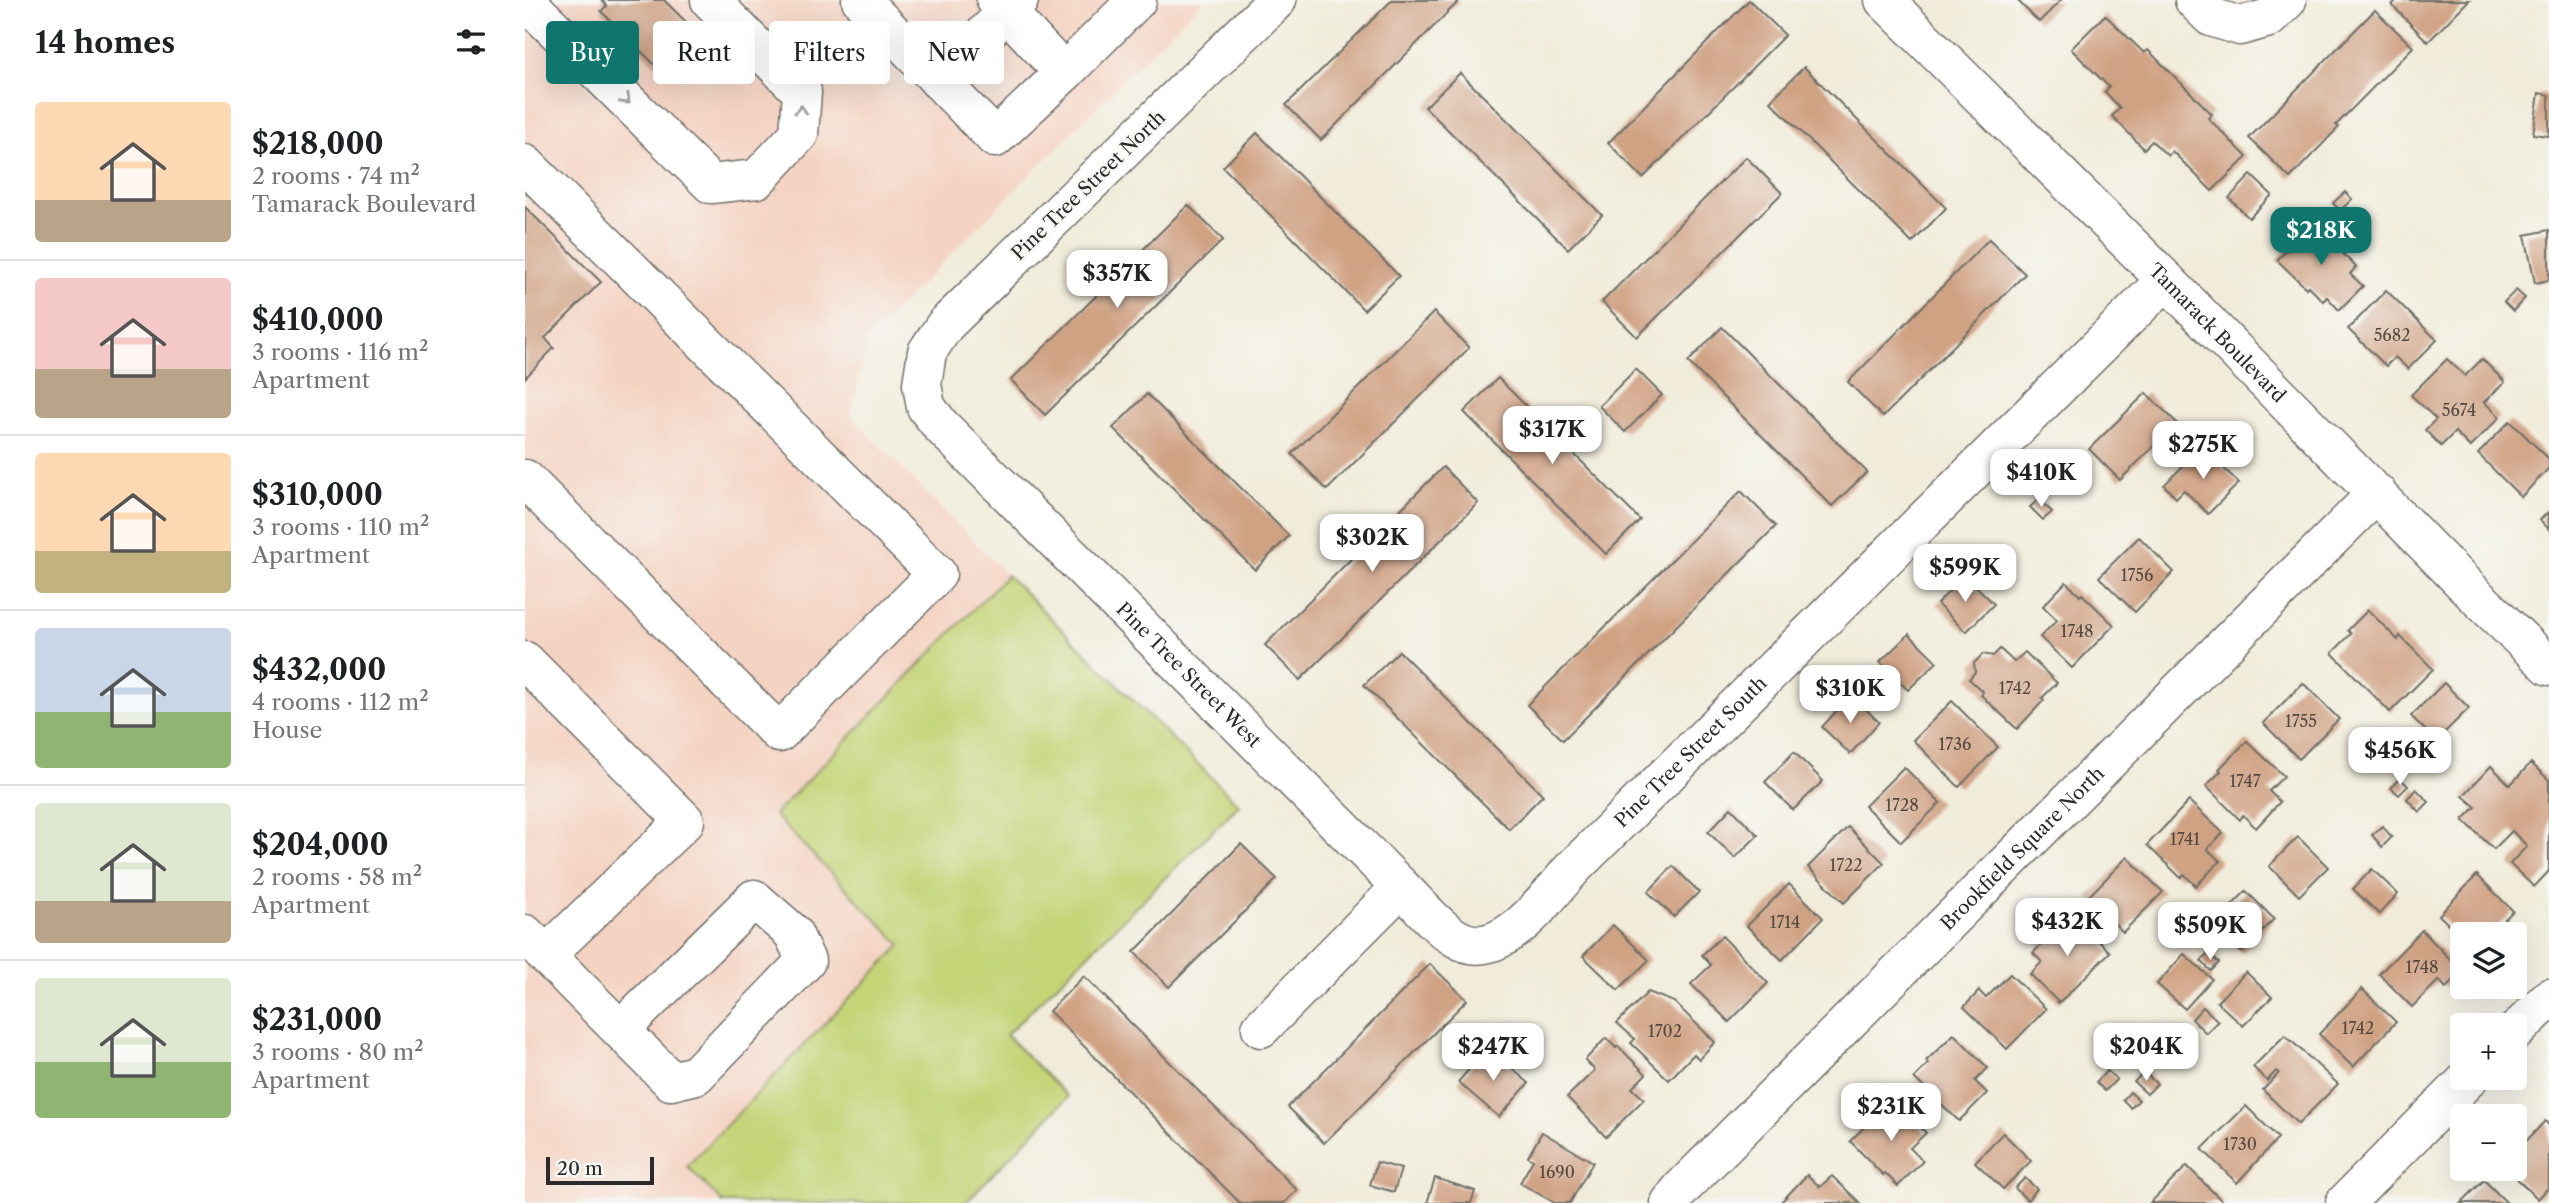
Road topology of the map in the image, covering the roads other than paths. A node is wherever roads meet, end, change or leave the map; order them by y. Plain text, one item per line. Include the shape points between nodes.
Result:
1 (525, 0) edge
2 (710, 0) edge
3 (861, 0) edge
4 (1137, 0) edge
5 (1277, 0) edge
6 (1884, 0) edge
7 (2194, 0) edge
8 (2287, 0) edge
9 (1007, 4) edge
10 (992, 21) edge
11 (904, 45) edge
12 (1064, 73) junction
13 (942, 84) edge
14 (525, 164) edge
15 (2166, 280) junction
16 (922, 384) joint
17 (525, 479) edge
18 (2377, 493) junction
19 (525, 661) edge
20 (2549, 666) edge
21 (1401, 887) junction
22 (536, 945) edge
23 (1476, 945) joint
24 (2549, 998) edge
25 (2527, 1020) edge
26 (1261, 1028) dead end
27 (620, 1030) junction
28 (2457, 1090) edge
29 (1670, 1203) edge
30 (2345, 1203) edge

1 -> 2 street via 711,184 757,179 799,134 802,92
3 - 11 street
4 - 12 street
5 - 16 street, Pine Tree Street North via 945,326 927,352
6 - 15 street, Tamarack Boulevard
7 - 8 street via 2211,17 2239,26 2269,18
9 - 10 street
9 - 12 street
12 - 13 street via 995,138
14 - 17 street via 937,574 779,733
15 - 18 street, Tamarack Boulevard
15 - 23 street, Pine Tree Street South via 1520,926 1501,941
16 - 21 street, Pine Tree Street West via 926,407 941,426
18 - 20 street, Tamarack Boulevard
18 - 29 street, Brookfield Square North
19 - 22 street via 685,821
21 - 23 street, Pine Tree Street West via 1457,939
21 - 26 street
22 - 27 street
24 - 25 street
27 - 27 street via 671,1082 696,1075 806,961 793,933 754,899
28 - 30 street

